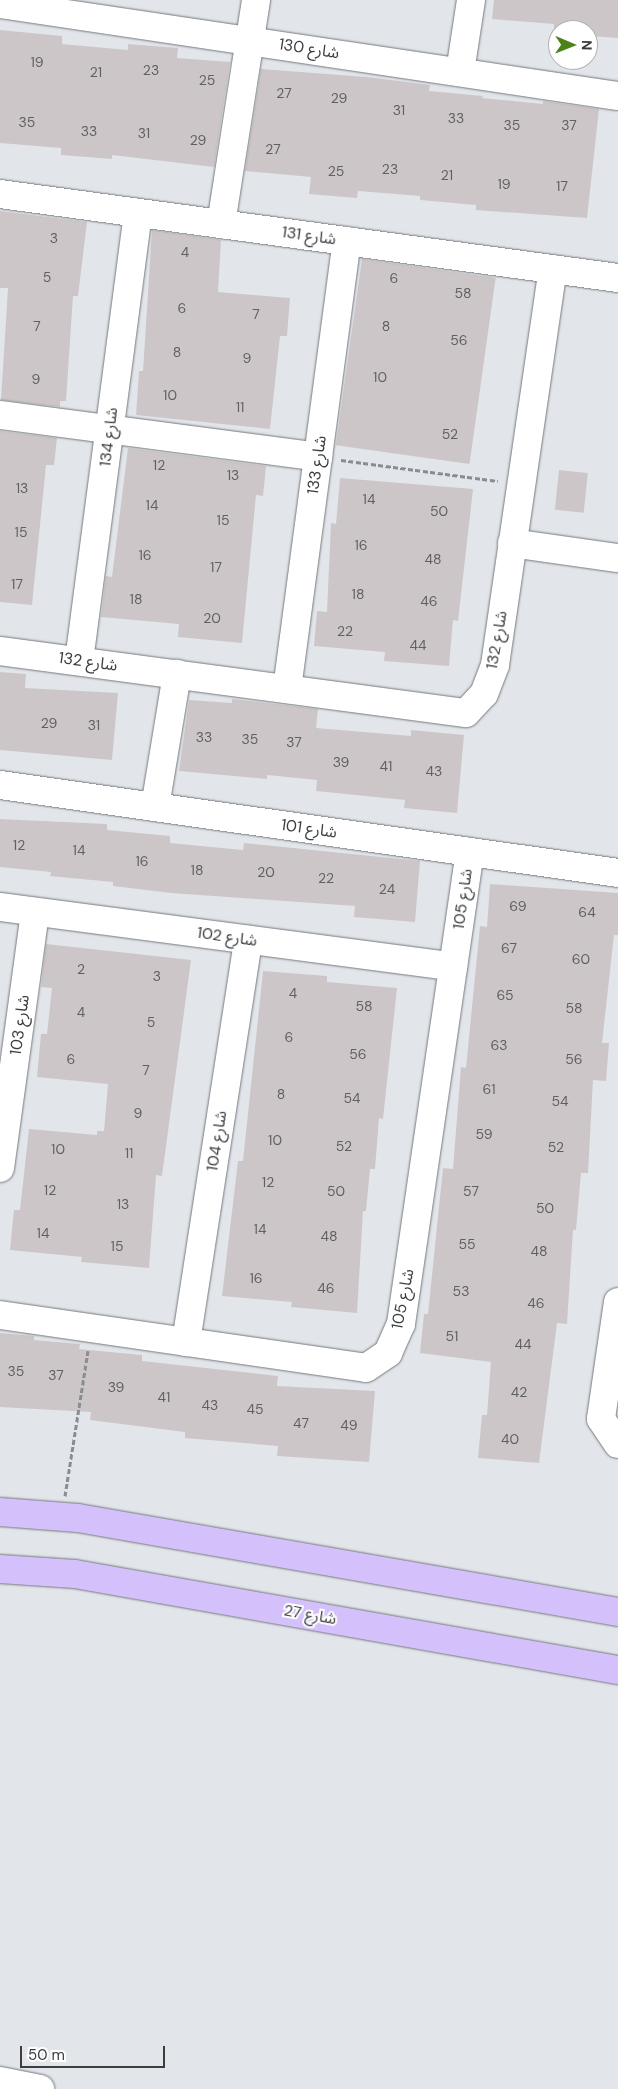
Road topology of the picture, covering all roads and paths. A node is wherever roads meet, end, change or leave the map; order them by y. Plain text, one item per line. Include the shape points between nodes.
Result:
1 (256, 0) edge
2 (471, 0) edge
3 (0, 4) edge
4 (250, 40) junction
5 (460, 72) junction
6 (618, 96) edge
7 (0, 194) edge
8 (138, 213) junction
9 (221, 224) junction
10 (347, 241) junction
11 (553, 269) junction
12 (618, 278) edge
13 (0, 415) edge
14 (110, 429) junction
15 (318, 457) junction
16 (520, 484) junction
17 (512, 543) junction
18 (618, 558) edge
19 (0, 650) edge
20 (79, 661) junction
21 (177, 674) junction
22 (287, 689) junction
23 (0, 785) edge
24 (155, 807) junction
25 (470, 852) junction
26 (618, 874) edge
27 (0, 907) edge
28 (35, 912) junction
29 (248, 940) junction
30 (453, 967) junction
31 (0, 1168) edge
32 (618, 1302) edge
33 (0, 1315) edge
34 (92, 1329) junction
35 (186, 1342) junction
36 (618, 1444) edge
37 (0, 1512) edge
38 (62, 1516) junction
39 (0, 1569) edge
40 (618, 1612) edge
41 (618, 1670) edge
42 (0, 2081) edge
43 (40, 2089) edge

1 - 4 street
2 - 5 street
3 - 4 street, شارع 130
4 - 5 street, شارع 130
4 - 9 street
5 - 6 street, شارع 130
7 - 8 street, شارع 131
8 - 9 street, شارع 131
8 - 14 street, شارع 134
9 - 10 street, شارع 131
10 - 11 street, شارع 131
10 - 15 street, شارع 133
11 - 12 street, شارع 131
11 - 16 street, شارع 132
13 - 14 street
14 - 15 street
14 - 20 street, شارع 134
15 - 16 path
15 - 22 street, شارع 133
16 - 17 street, شارع 132
17 - 18 street
17 - 22 street, شارع 132 via 495,665 484,694 466,713
19 - 20 street, شارع 132
20 - 21 street, شارع 132
21 - 22 street, شارع 132
21 - 24 street
23 - 24 street, شارع 101
24 - 25 street, شارع 101
25 - 26 street, شارع 101
25 - 30 street, شارع 105
27 - 28 street, شارع 102
28 - 29 street, شارع 102
28 - 31 street, شارع 103
29 - 30 street, شارع 102
29 - 35 street, شارع 104
30 - 35 street, شارع 105 via 401,1324 388,1353 366,1368
32 - 36 street via 601,1419
33 - 34 street, شارع 105
34 - 35 street, شارع 105
34 - 38 path
37 - 38 main road
38 - 40 main road
39 - 41 main road, شارع 27 via 75,1574
42 - 43 street

